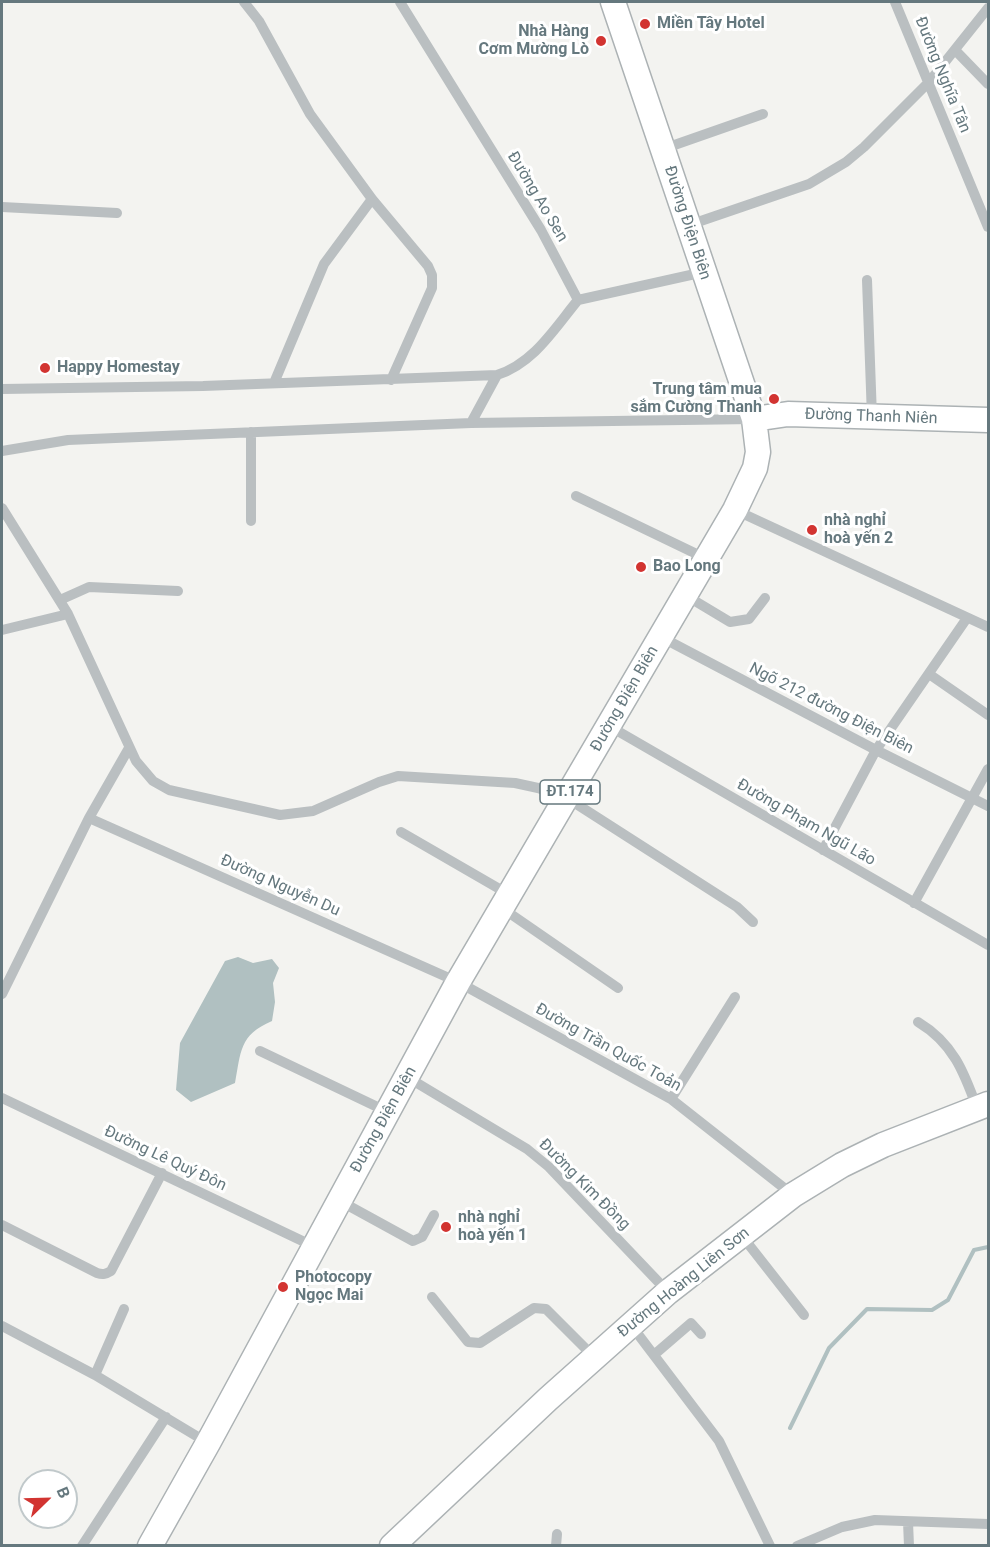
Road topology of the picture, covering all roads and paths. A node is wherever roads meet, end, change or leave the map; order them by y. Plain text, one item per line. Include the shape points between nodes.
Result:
1 (243, 2) edge
2 (400, 2) edge
3 (613, 2) edge
4 (895, 2) edge
5 (988, 8) edge
6 (956, 51) junction
7 (928, 82) junction
8 (988, 84) edge
9 (763, 114) dead end
10 (663, 149) junction
11 (372, 199) junction
12 (2, 207) edge
13 (117, 213) dead end
14 (689, 225) junction
15 (988, 227) edge
16 (704, 272) junction
17 (867, 280) dead end
18 (578, 300) junction
19 (497, 375) junction
20 (391, 380) junction
21 (274, 383) junction
22 (2, 389) edge
23 (872, 417) junction
24 (754, 419) junction
25 (988, 420) edge
26 (471, 423) junction
27 (251, 432) junction
28 (2, 451) edge
29 (576, 496) dead end
30 (2, 508) edge
31 (735, 510) junction
32 (251, 521) dead end
33 (707, 559) junction
34 (178, 591) dead end
35 (684, 595) junction
36 (765, 598) dead end
37 (60, 600) junction
38 (69, 614) junction
39 (967, 618) junction
40 (988, 627) edge
41 (2, 630) edge
42 (661, 637) junction
43 (929, 674) junction
44 (988, 715) edge
45 (609, 726) junction
46 (129, 748) junction
47 (876, 750) junction
48 (988, 769) edge
49 (567, 798) junction
50 (972, 798) junction
51 (988, 806) edge
52 (89, 818) junction
53 (402, 832) dead end
54 (823, 850) junction
55 (506, 901) junction
56 (914, 903) junction
57 (753, 922) dead end
58 (988, 945) edge
59 (459, 982) junction
60 (618, 988) dead end
61 (2, 994) edge
62 (735, 997) dead end
63 (918, 1022) dead end
64 (260, 1051) dead end
65 (407, 1077) junction
66 (2, 1098) edge
67 (671, 1099) junction
68 (983, 1106) edge
69 (388, 1112) junction
70 (162, 1173) junction
71 (793, 1195) junction
72 (340, 1201) junction
73 (434, 1215) dead end
74 (2, 1225) edge
75 (742, 1236) junction
76 (315, 1247) junction
77 (668, 1292) junction
78 (432, 1297) dead end
79 (124, 1310) dead end
80 (804, 1315) dead end
81 (631, 1325) junction
82 (2, 1326) edge
83 (700, 1335) dead end
84 (655, 1354) junction
85 (594, 1357) junction
86 (95, 1375) junction
87 (166, 1417) junction
88 (208, 1443) junction
89 (908, 1522) junction
90 (988, 1524) edge
91 (556, 1534) dead end
92 (803, 1544) edge
93 (82, 1545) edge
94 (150, 1545) edge
95 (392, 1545) edge
96 (556, 1545) edge
97 (770, 1545) edge
98 (909, 1545) edge

1 - 11 street via 259,21 310,114
2 - 18 street, Đường Ao Sen via 541,230
3 - 10 main road, Đường Điện Biên / ĐT.174
4 - 7 street, Đường Nghĩa Tân
5 - 6 street
6 - 7 street
6 - 8 street
7 - 14 street via 864,147 828,174
7 - 15 street, Đường Nghĩa Tân
9 - 10 street
10 - 14 main road, Đường Điện Biên / ĐT.174
11 - 20 street via 432,275 432,288
11 - 21 street via 324,264
12 - 13 street
14 - 16 main road, Đường Điện Biên / ĐT.174
16 - 18 street
16 - 24 main road, Đường Điện Biên / ĐT.174
17 - 23 street
18 - 19 street via 532,356
19 - 20 street
19 - 26 street
20 - 21 street
21 - 22 street
23 - 24 main road, Đường Thanh Niên via 789,414
23 - 25 main road, Đường Thanh Niên
24 - 26 street
24 - 31 main road, Đường Điện Biên / ĐT.174 via 758,452 755,468
26 - 27 street
27 - 28 street via 68,440
27 - 32 street
29 - 33 street
30 - 37 street
31 - 33 main road, Đường Điện Biên / ĐT.174
31 - 39 street
33 - 35 main road, Đường Điện Biên / ĐT.174
34 - 37 street via 89,587
35 - 36 street via 730,622 749,619
35 - 42 main road, Đường Điện Biên / ĐT.174
37 - 38 street
38 - 41 street
38 - 46 street
39 - 40 street
39 - 43 street
42 - 45 main road, Đường Điện Biên / ĐT.174
42 - 47 street, Ngõ 212 đường Điện Biên
43 - 44 street
43 - 47 street
45 - 49 main road, Đường Điện Biên / ĐT.174
45 - 54 street, Đường Phạm Ngũ Lão
46 - 49 street via 144,772 169,790 280,815 313,811 398,776 516,783
46 - 52 street
47 - 50 street, Ngõ 212 đường Điện Biên
47 - 54 street
48 - 50 street
49 - 55 main road, Đường Điện Biên / ĐT.174
49 - 57 street via 737,907
50 - 51 street, Ngõ 212 đường Điện Biên
50 - 56 street
52 - 59 street, Đường Nguyễn Du
52 - 61 street
53 - 55 street
54 - 56 street, Đường Phạm Ngũ Lão
55 - 59 main road, Đường Điện Biên / ĐT.174
55 - 60 street
56 - 58 street, Đường Phạm Ngũ Lão
59 - 65 main road, Đường Điện Biên / ĐT.174
59 - 67 street, Đường Trần Quốc Toản
62 - 67 street
63 - 68 street via 946,1044
64 - 69 street
65 - 69 main road, Đường Điện Biên / ĐT.174
65 - 77 street, Đường Kim Đồng via 527,1149 549,1167
66 - 70 street, Đường Lê Quý Đôn
67 - 71 street, Đường Trần Quốc Toản
68 - 71 main road, Đường Hoàng Liên Sơn via 883,1145
69 - 72 main road, Đường Điện Biên / ĐT.174
70 - 74 street via 111,1271 102,1275
70 - 76 street, Đường Lê Quý Đôn
71 - 75 main road, Đường Hoàng Liên Sơn
72 - 73 street via 413,1241 422,1237
72 - 76 main road, Đường Điện Biên / ĐT.174
75 - 77 main road, Đường Hoàng Liên Sơn
75 - 80 street
76 - 88 main road, Đường Điện Biên / ĐT.174
77 - 81 main road, Đường Hoàng Liên Sơn
78 - 85 street via 468,1342 480,1343 534,1308 546,1309
79 - 86 street
81 - 84 street
81 - 85 main road, Đường Hoàng Liên Sơn
82 - 86 street
83 - 84 street via 691,1323
84 - 97 street via 719,1441
85 - 95 main road, Đường Hoàng Liên Sơn
86 - 87 street
87 - 88 street
87 - 93 street
88 - 94 main road, Đường Điện Biên / ĐT.174
89 - 90 street
89 - 92 street via 864,1521
89 - 98 street
91 - 96 street

